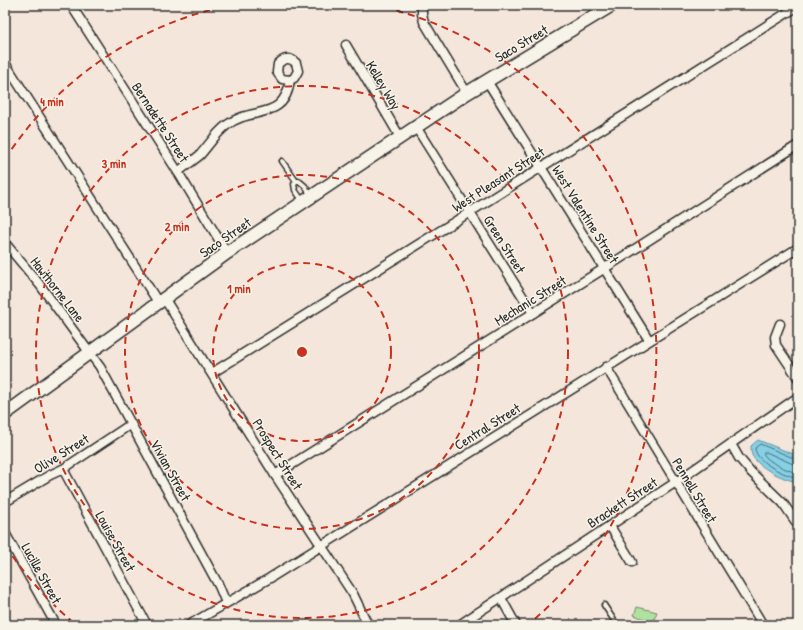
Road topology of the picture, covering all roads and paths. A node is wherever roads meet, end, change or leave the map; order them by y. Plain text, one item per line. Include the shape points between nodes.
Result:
1 (71, 5) edge
2 (422, 5) edge
3 (612, 5) edge
4 (798, 6) edge
5 (346, 45) dead end
6 (5, 63) edge
7 (290, 80) dead end
8 (487, 81) junction
9 (467, 93) junction
10 (416, 127) junction
11 (400, 137) junction
12 (798, 145) edge
13 (282, 161) dead end
14 (541, 167) junction
15 (178, 172) junction
16 (296, 181) junction
17 (308, 199) junction
18 (470, 213) junction
19 (5, 243) edge
20 (798, 248) edge
21 (227, 253) junction
22 (605, 268) junction
23 (161, 300) junction
24 (533, 313) junction
25 (780, 324) dead end
26 (649, 340) junction
27 (90, 352) junction
28 (606, 368) junction
29 (212, 373) junction
30 (798, 378) edge
31 (798, 397) edge
32 (5, 414) edge
33 (131, 424) junction
34 (731, 444) junction
35 (63, 469) junction
36 (275, 475) junction
37 (676, 482) junction
38 (5, 502) edge
39 (798, 525) edge
40 (610, 526) junction
41 (5, 533) edge
42 (321, 545) junction
43 (632, 562) dead end
44 (501, 598) junction
45 (226, 603) junction
46 (604, 605) dead end
47 (56, 625) edge
48 (147, 625) edge
49 (189, 625) edge
50 (368, 625) edge
51 (459, 625) edge
52 (516, 625) edge
53 (617, 625) edge
54 (763, 625) edge

1 - 15 street, Bernadette Street
2 - 9 street via 424,22
3 - 8 main road, Saco Street
4 - 14 street, West Pleasant Street
5 - 11 street, Kelley Way
6 - 23 street, Prospect Street
7 - 15 street via 285,98 277,106 238,118 226,125 199,156
8 - 9 main road, Saco Street
8 - 14 street, West Valentine Street
9 - 10 main road, Saco Street
10 - 11 main road, Saco Street
10 - 18 street, Green Street
11 - 17 main road, Saco Street
12 - 22 street, Mechanic Street
13 - 16 lane
14 - 18 street, West Pleasant Street
14 - 22 street, West Valentine Street
15 - 21 street, Bernadette Street
16 - 17 lane via 305,186
16 - 17 lane via 295,190
17 - 21 main road, Saco Street
18 - 24 street, Green Street
18 - 29 street, West Pleasant Street
19 - 27 street, Hawthorne Lane
20 - 26 street, Central Street
21 - 23 main road, Saco Street
22 - 24 street, Mechanic Street
22 - 26 street, West Valentine Street
23 - 27 main road, Saco Street
23 - 29 street, Prospect Street
24 - 36 street, Mechanic Street
25 - 30 street via 775,338 776,345
26 - 28 street, Central Street
27 - 32 main road, Saco Street
27 - 33 street, Vivian Street
28 - 37 street, Pennell Street
28 - 42 street, Central Street
29 - 36 street, Prospect Street
31 - 34 street, Brackett Street
33 - 35 street, Olive Street
33 - 45 street, Vivian Street
34 - 37 street, Brackett Street
34 - 39 street via 751,472 783,503
35 - 38 street, Olive Street
35 - 48 street, Louise Street
36 - 42 street, Prospect Street
37 - 40 street, Brackett Street
37 - 54 street, Pennell Street
40 - 43 street
40 - 44 street, Brackett Street
41 - 47 street, Lucille Street
42 - 45 street, Central Street
42 - 50 street, Prospect Street
44 - 51 street, Brackett Street
44 - 52 street
45 - 49 street, Central Street
46 - 53 lane

